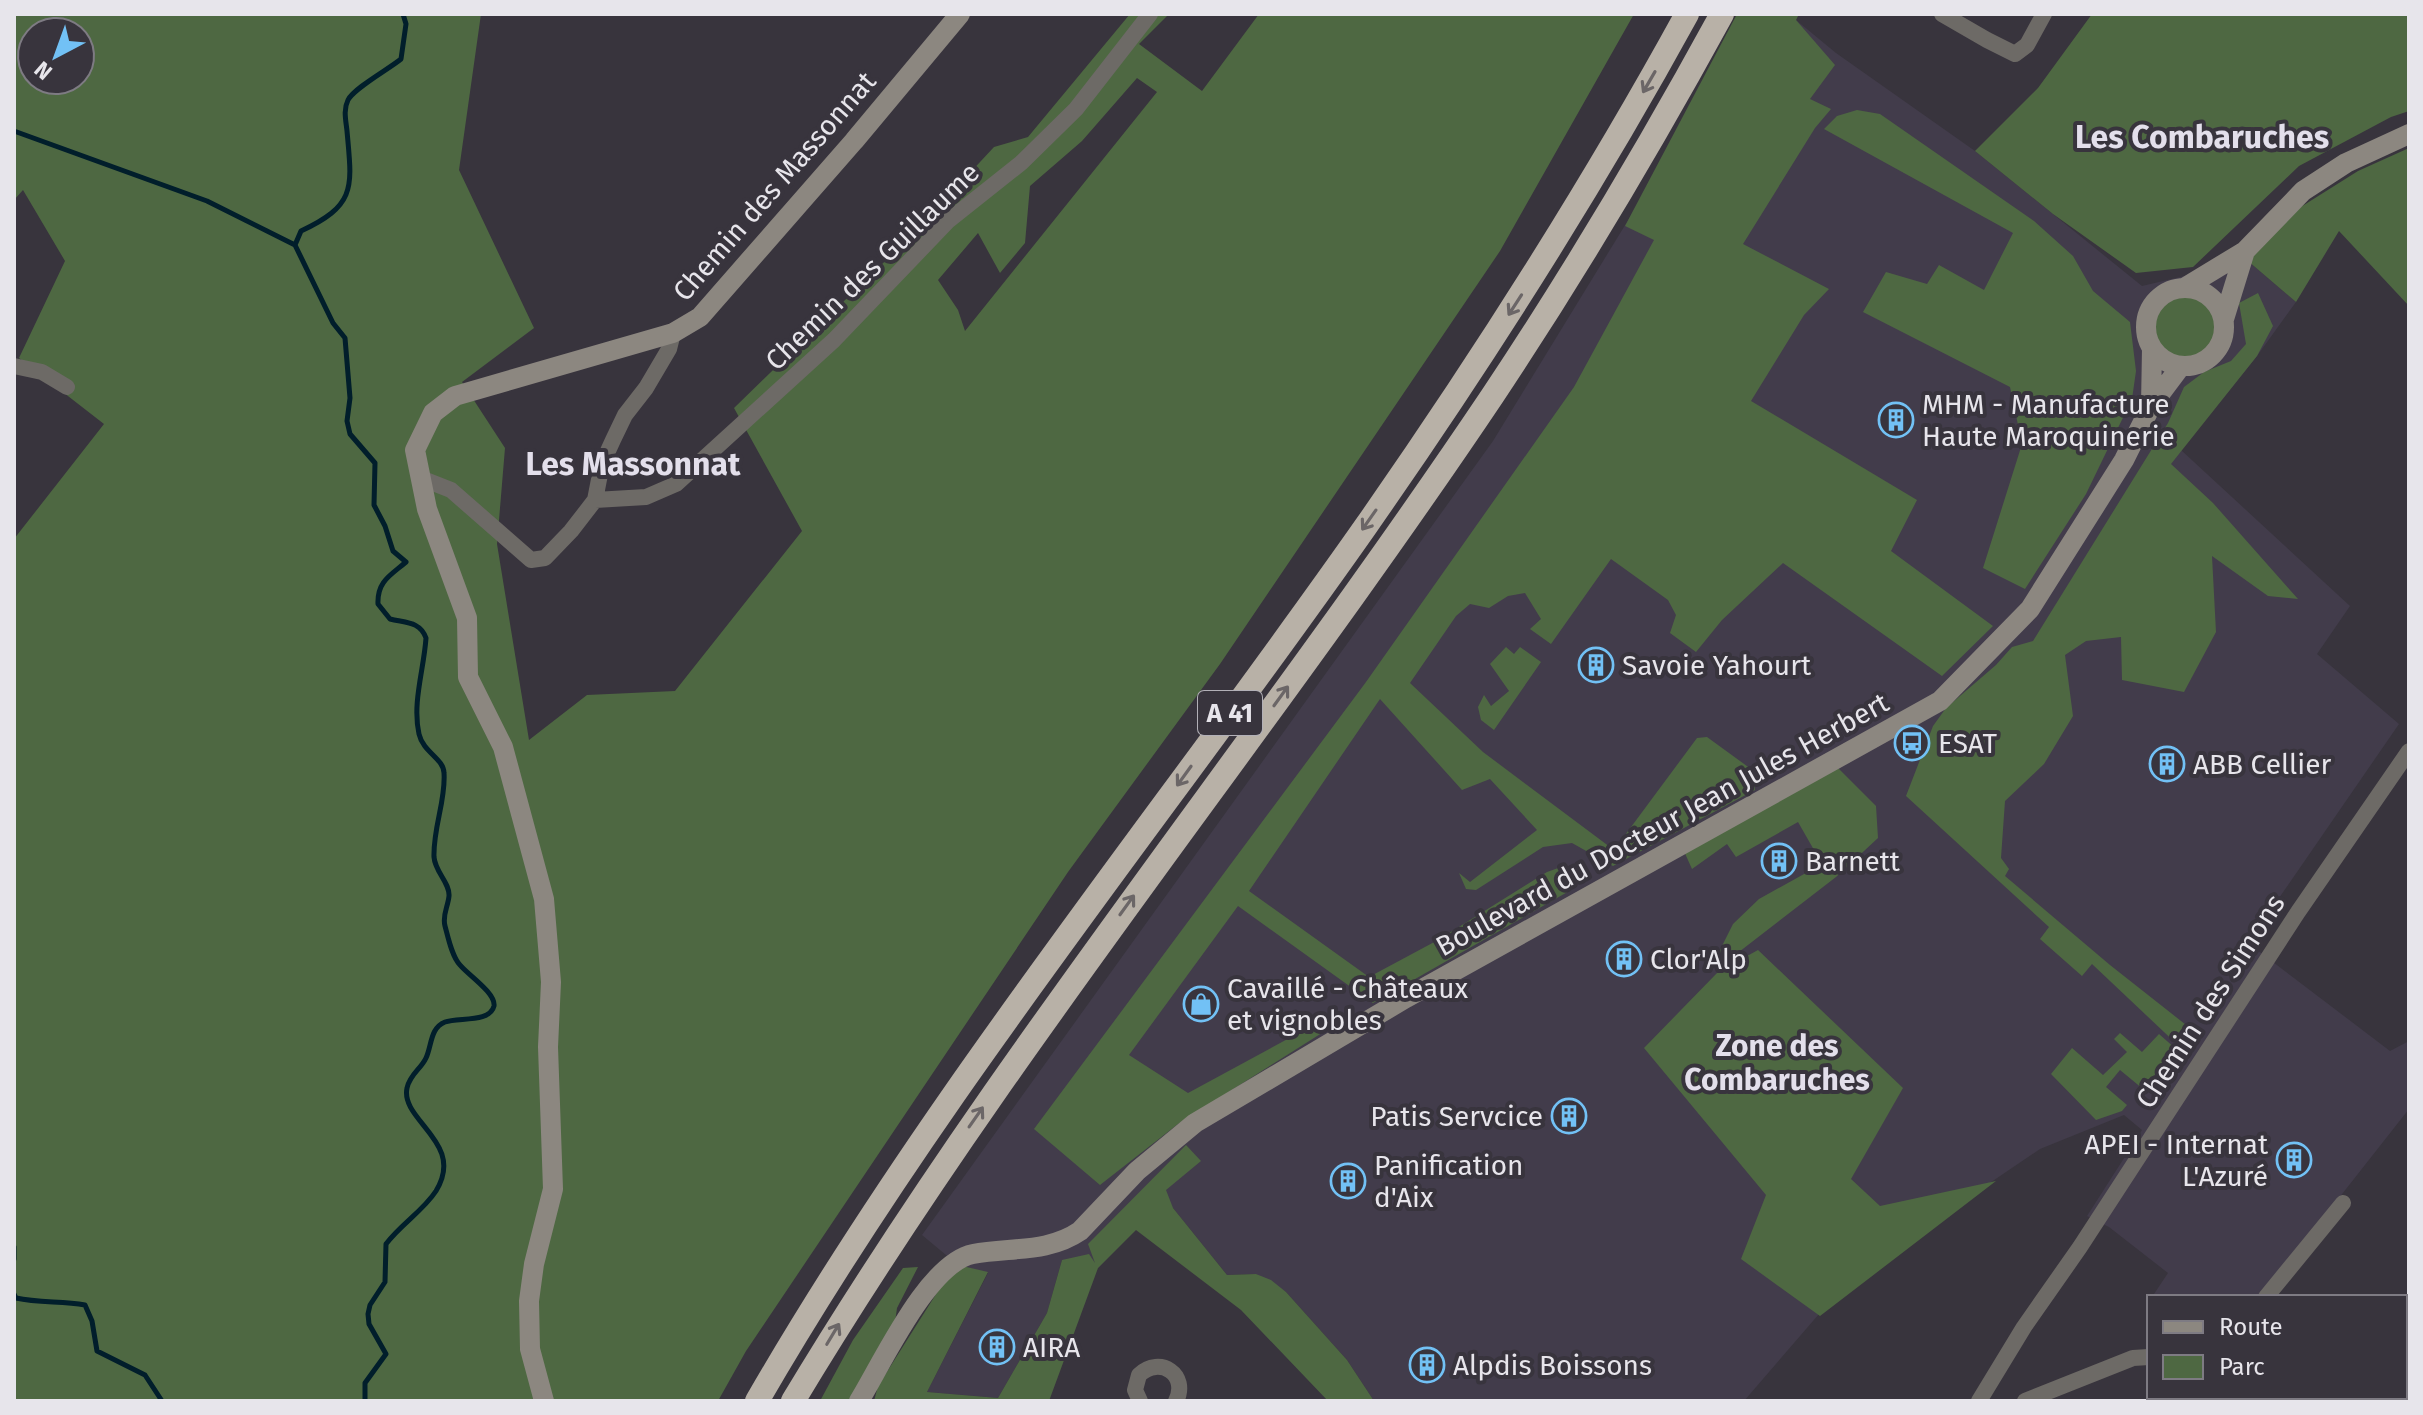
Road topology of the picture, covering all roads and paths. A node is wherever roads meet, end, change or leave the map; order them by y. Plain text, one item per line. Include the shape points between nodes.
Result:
1 (960, 14) edge
2 (1150, 14) edge
3 (1687, 14) edge
4 (1722, 14) edge
5 (1942, 14) edge
6 (2044, 14) edge
7 (2409, 134) edge
8 (2245, 251) junction
9 (2184, 288) junction
10 (2224, 319) junction
11 (673, 333) junction
12 (2152, 348) junction
13 (14, 366) edge
14 (2181, 366) junction
15 (67, 387) dead end
16 (2151, 406) junction
17 (423, 479) junction
18 (595, 500) junction
19 (2409, 751) edge
20 (2343, 1203) dead end
21 (2268, 1295) edge
22 (2147, 1357) edge
23 (544, 1401) edge
24 (757, 1401) edge
25 (793, 1401) edge
26 (859, 1401) edge
27 (1140, 1401) edge
28 (1176, 1401) edge
29 (1979, 1401) edge
30 (2025, 1401) edge

1 - 11 street, Chemin des Massonnat via 700,317
2 - 18 street, Chemin des Guillaume via 1076,109 1021,163 948,221 834,340 676,484 646,497
3 -> 24 highway, A 41 via 1590,184 1471,373 917,1148
25 -> 4 highway, A 41 via 995,1089 1493,395 1622,189
5 - 6 street via 2015,54 2027,45
7 - 8 street via 2346,163 2303,191
8 - 9 street
8 - 10 street
9 - 10 street via 2205,293
9 - 12 street via 2164,294 2149,311 2146,324
10 - 14 street via 2222,340 2211,357
11 - 17 street, Chemin des Massonnat via 455,396 433,413 419,437 415,450
11 - 18 street via 669,349 607,452
12 - 14 street
12 - 16 street, Boulevard du Docteur Jean Jules Herbert
13 - 15 street via 42,372
14 - 16 street
16 - 26 street, Boulevard du Docteur Jean Jules Herbert via 2124,460 2030,609 1940,701 1406,998 1195,1123 1069,1238 1043,1247 974,1254 950,1264 923,1295
17 - 18 street via 451,490 531,560 545,558
17 - 23 street, Chemin des Massonnat via 427,509 467,618 468,677 503,747 544,899 551,982 553,1189 529,1301 530,1349
19 - 29 street, Chemin des Simons
20 - 21 street
22 - 30 street
27 - 28 street via 1135,1390 1139,1375 1160,1365 1178,1377 1181,1391

